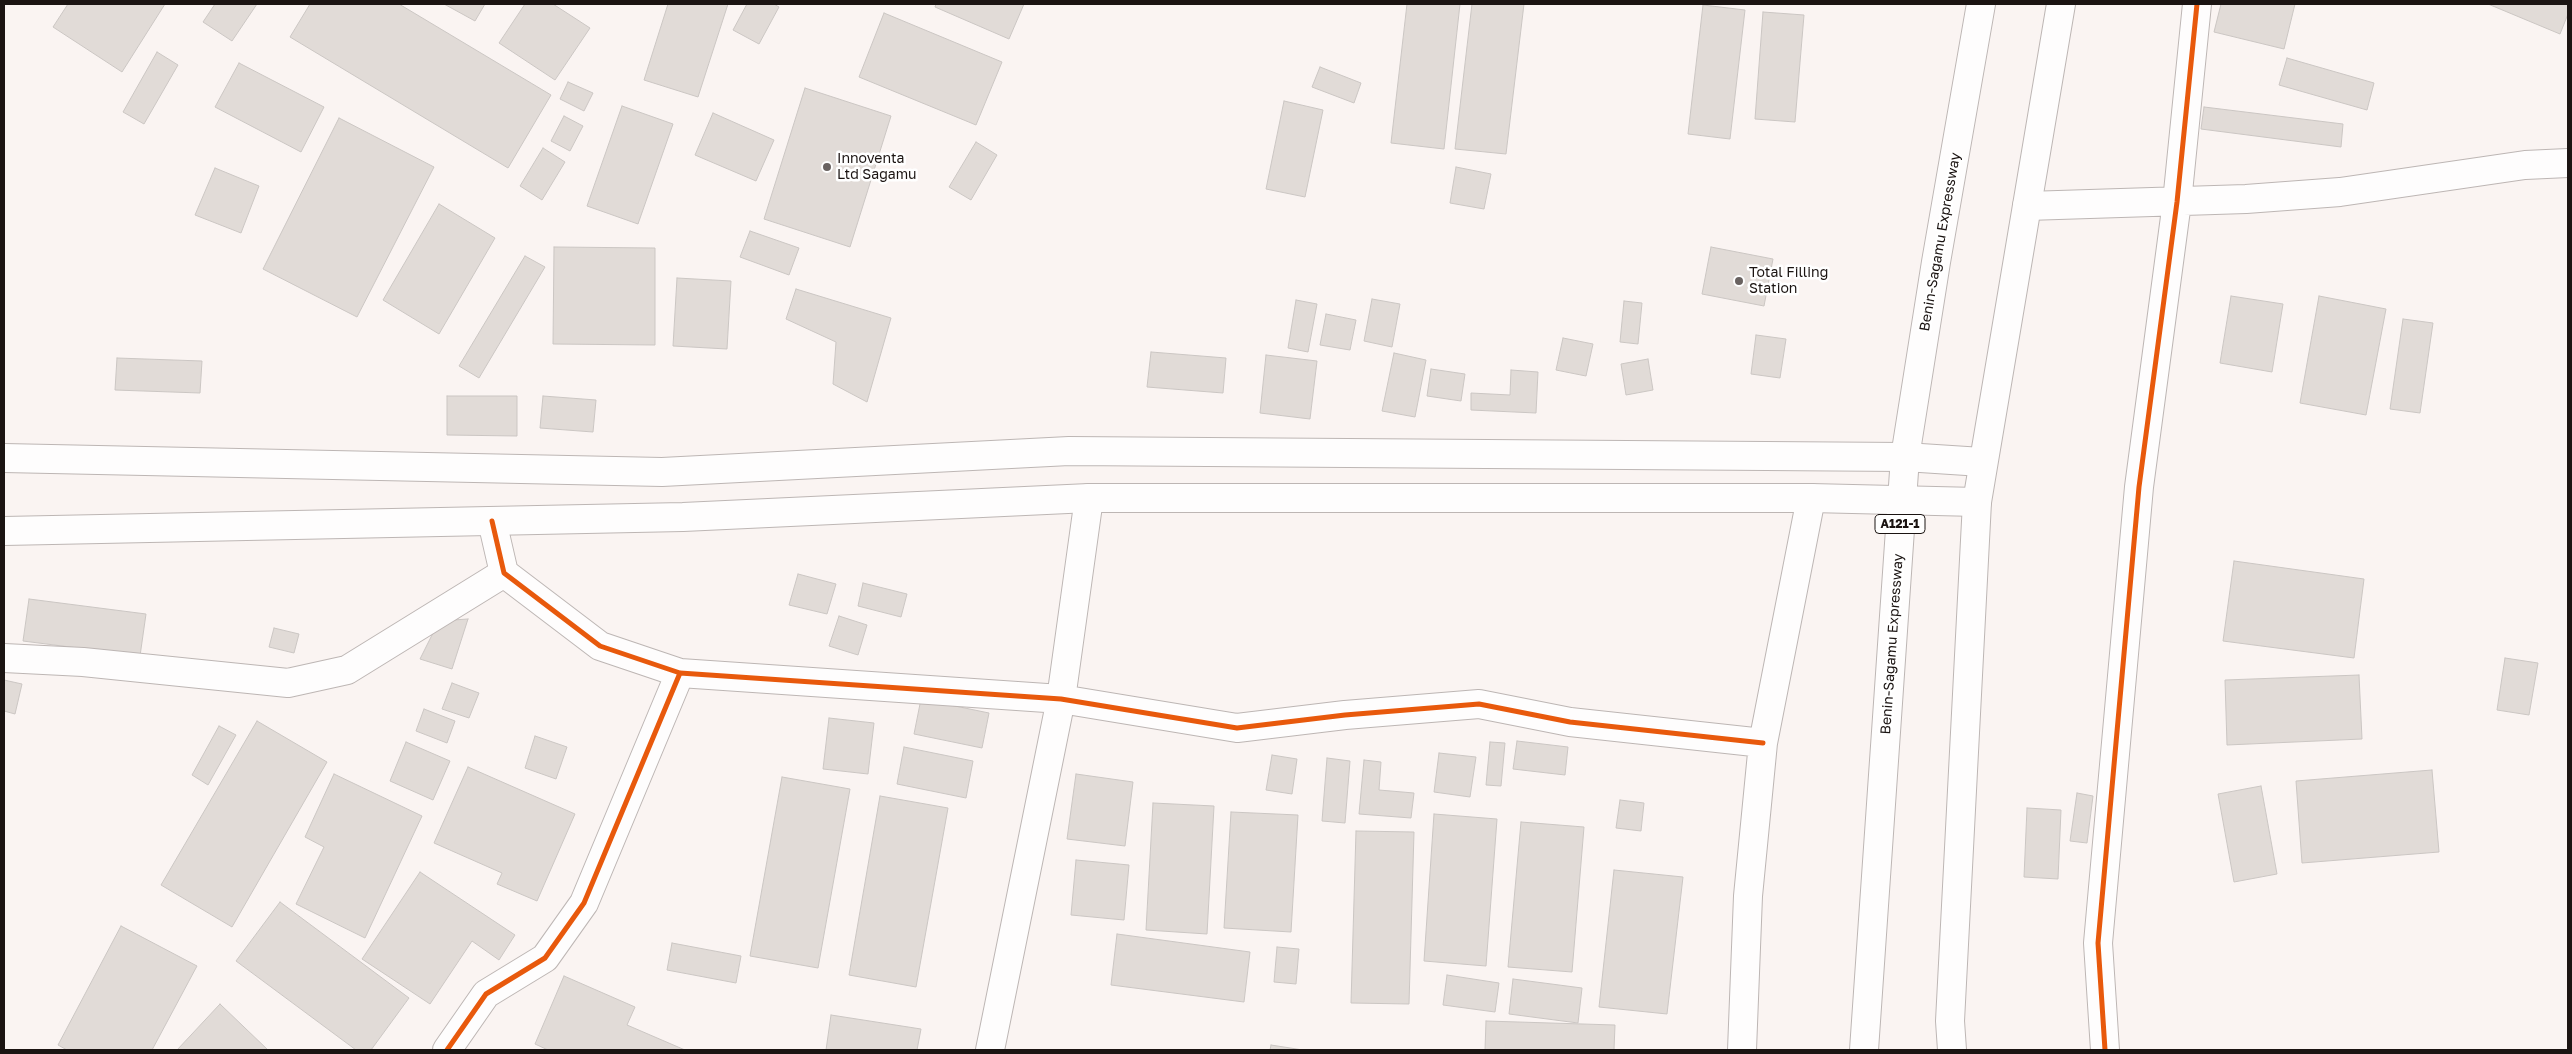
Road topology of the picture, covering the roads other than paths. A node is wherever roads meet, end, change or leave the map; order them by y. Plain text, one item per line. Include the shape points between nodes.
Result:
1 (1981, 4) edge
2 (2061, 4) edge
3 (2197, 4) edge
4 (2568, 163) edge
5 (2177, 202) junction
6 (2027, 206) junction
7 (1905, 457) junction
8 (4, 458) edge
9 (1982, 462) junction
10 (1089, 498) junction
11 (1812, 498) junction
12 (1901, 501) junction
13 (1977, 502) junction
14 (492, 521) junction
15 (4, 531) edge
16 (504, 573) junction
17 (4, 658) edge
18 (680, 673) junction
19 (1061, 699) junction
20 (1763, 744) junction
21 (447, 1050) edge
22 (990, 1050) edge
23 (1742, 1050) edge
24 (1864, 1050) edge
25 (1952, 1050) edge
26 (2105, 1050) edge

1 - 7 main road, Benin-Sagamu Expressway / A121-1
2 - 6 main road
3 - 5 main road
4 - 5 main road via 2525,164 2340,192
5 - 6 main road
5 - 26 main road via 2139,487 2098,943
6 - 9 main road
7 - 8 main road via 1069,451 662,472
7 - 9 main road
7 - 12 main road, Benin-Sagamu Expressway / A121-1
9 - 13 main road
10 - 11 main road
10 - 14 main road via 693,517
10 - 19 main road
11 - 12 main road
11 - 20 main road
12 - 13 main road
12 - 24 main road, Benin-Sagamu Expressway / A121-1
13 - 25 main road via 1950,1021
14 - 15 main road
14 - 16 main road
16 - 17 main road via 347,670 288,684 83,662
16 - 18 main road via 600,646
18 - 19 main road
18 - 21 main road via 584,903 545,958 486,994
19 - 20 main road via 1237,728 1478,704 1570,722
19 - 22 main road
20 - 23 main road via 1748,896

